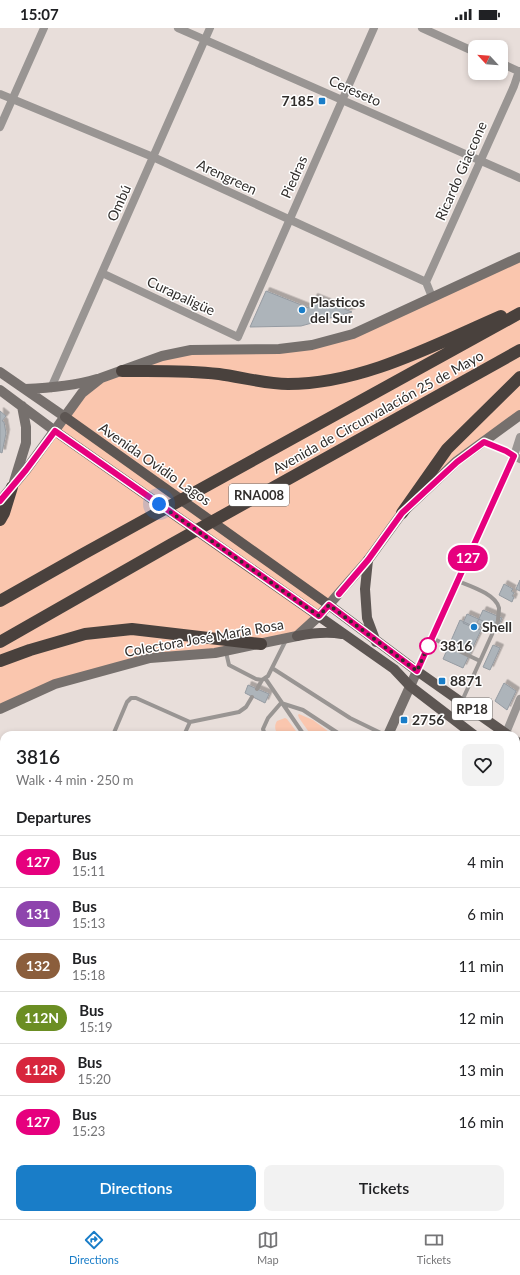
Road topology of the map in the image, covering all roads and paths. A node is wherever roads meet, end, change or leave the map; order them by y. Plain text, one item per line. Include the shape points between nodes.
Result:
1 (44, 28) edge
2 (178, 28) edge
3 (210, 28) edge
4 (374, 28) edge
5 (422, 28) edge
6 (205, 39) junction
7 (468, 49) edge
8 (508, 66) edge
9 (520, 71) edge
10 (0, 94) edge
11 (12, 100) junction
12 (343, 100) junction
13 (0, 127) edge
14 (154, 157) junction
15 (481, 160) junction
16 (520, 178) edge
17 (289, 219) junction
18 (520, 257) edge
19 (102, 273) junction
20 (426, 282) junction
21 (432, 297) junction
22 (520, 308) edge
23 (520, 313) edge
24 (238, 337) junction
25 (241, 350) junction
26 (520, 350) edge
27 (122, 371) junction
28 (0, 372) edge
29 (520, 377) edge
30 (101, 378) junction
31 (51, 388) junction
32 (25, 389) junction
33 (0, 390) edge
34 (22, 406) junction
35 (520, 414) edge
36 (64, 417) junction
37 (55, 431) junction
38 (520, 437) edge
39 (484, 442) junction
40 (517, 458) edge
41 (12, 487) junction
42 (0, 501) edge
43 (402, 513) junction
44 (0, 520) edge
45 (368, 560) junction
46 (458, 581) junction
47 (0, 601) edge
48 (329, 605) junction
49 (319, 616) junction
50 (346, 635) junction
51 (292, 637) junction
52 (432, 638) junction
53 (0, 642) edge
54 (376, 642) junction
55 (261, 644) junction
56 (225, 651) junction
57 (0, 661) edge
58 (480, 661) junction
59 (272, 668) junction
60 (417, 671) junction
61 (263, 679) junction
62 (410, 686) junction
63 (257, 689) dead end
64 (252, 697) dead end
65 (520, 700) edge
66 (462, 701) junction
67 (281, 703) junction
68 (0, 709) edge
69 (190, 722) junction
70 (115, 731) edge
71 (186, 731) edge
72 (264, 731) edge
73 (301, 731) edge
74 (335, 731) edge
75 (377, 731) edge
76 (390, 731) edge
77 (469, 731) edge
78 (503, 731) edge
79 (508, 731) edge

1 - 11 street
2 - 6 street, Cereseto
3 - 6 street, Ombú
4 - 12 street, Piedras
5 - 7 street
6 - 12 street, Cereseto
6 - 14 street, Ombú
8 - 9 street
9 - 15 street, Ricardo Giaccone
10 - 11 street, Arengreen
11 - 13 street
11 - 14 street, Arengreen
12 - 15 street, Cereseto
12 - 17 street, Piedras
14 - 17 street, Arengreen
14 - 19 street, Ombú
15 - 16 street, Cereseto
15 - 20 street, Ricardo Giaccone
17 - 20 street, Arengreen
17 - 24 street, Piedras
18 - 21 main road
19 - 24 street, Curapaligüe
19 - 31 street, Ombú
20 - 21 street
21 - 25 main road via 353,334 312,345
22 - 27 highway via 413,356 370,370 315,382 287,384 186,370
23 - 47 highway, Avenida de Circunvalación 25 de Mayo / RNA008
24 - 25 street
25 - 27 main road via 191,350 162,356
26 - 53 highway, Avenida de Circunvalación 25 de Mayo / RNA008
27 - 30 main road
28 - 32 main road, Avenida Ovidio Lagos
29 - 43 highway via 447,449
30 - 31 main road
30 - 36 main road via 82,393
31 - 32 main road
32 - 36 main road, Avenida Ovidio Lagos
33 - 34 main road
34 - 37 main road
34 - 41 main road via 26,443
35 - 39 main road, Colectora José María Rosa
36 - 37 main road
36 - 48 main road, Avenida Ovidio Lagos / RP18
37 - 41 main road
37 - 49 main road, RP18
38 - 40 street
39 - 40 street
39 - 43 main road, Colectora José María Rosa via 457,462
40 - 46 street
41 - 42 main road
41 - 44 highway
43 - 45 main road, Colectora José María Rosa
45 - 48 main road, Colectora José María Rosa
45 - 54 main road via 365,589 367,618
46 - 52 street
46 - 58 lane via 481,590 492,597 499,607 498,621
48 - 49 main road, Colectora José María Rosa
48 - 54 main road, Avenida Ovidio Lagos / RP18
49 - 50 main road, RP18
49 - 51 main road, Colectora José María Rosa
50 - 51 main road, RP18 via 315,632
50 - 62 main road, RP18 via 394,669
51 - 55 main road, Colectora José María Rosa
51 - 59 lane
52 - 58 lane
52 - 60 street
54 - 60 main road, Avenida Ovidio Lagos / RP18
55 - 56 main road, Colectora José María Rosa
55 - 57 highway via 132,629 85,634
56 - 61 lane via 230,665 256,679
56 - 68 main road, Colectora José María Rosa via 150,658 54,684
58 - 66 lane
59 - 61 lane
59 - 75 lane via 350,718
60 - 62 main road
60 - 66 main road, Avenida Ovidio Lagos / RP18
61 - 63 lane
61 - 67 lane
62 - 76 main road
62 - 77 main road, RP18
64 - 69 lane via 246,707 239,712
65 - 79 street
66 - 78 main road, Avenida Ovidio Lagos / RP18
67 - 72 lane via 268,718
67 - 73 lane
67 - 74 lane via 303,710
69 - 70 lane via 131,698
69 - 71 lane

